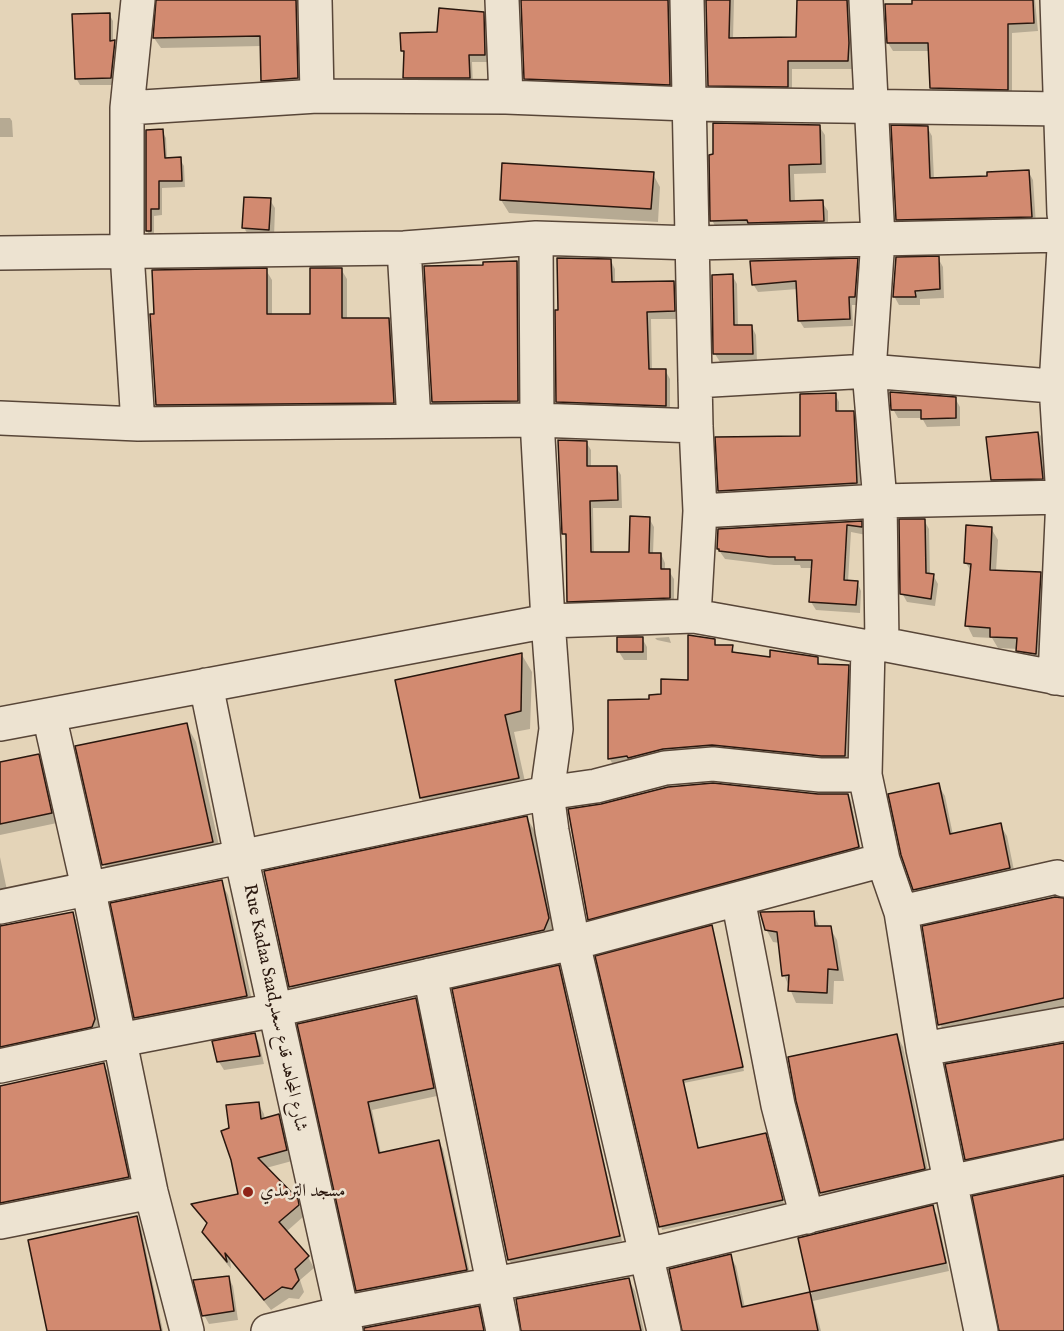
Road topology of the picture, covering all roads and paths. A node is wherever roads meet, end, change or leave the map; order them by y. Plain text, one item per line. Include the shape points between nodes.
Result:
1 (138, 0) edge
2 (315, 0) edge
3 (502, 0) edge
4 (687, 0) edge
5 (866, 0) edge
6 (1057, 0) edge
7 (317, 96) junction
8 (506, 97) junction
9 (688, 104) junction
10 (872, 105) junction
11 (127, 108) junction
12 (1062, 109) edge
13 (1064, 214) edge
14 (1064, 234) edge
15 (536, 238) junction
16 (878, 239) junction
17 (693, 243) junction
18 (404, 248) junction
19 (1064, 248) edge
20 (0, 253) edge
21 (127, 253) junction
22 (869, 371) junction
23 (695, 381) junction
24 (1060, 386) edge
25 (0, 418) edge
26 (537, 420) junction
27 (414, 421) junction
28 (138, 424) junction
29 (696, 426) junction
30 (1064, 497) edge
31 (880, 501) junction
32 (700, 511) junction
33 (694, 616) junction
34 (548, 621) junction
35 (875, 645) junction
36 (1060, 678) edge
37 (206, 685) junction
38 (49, 715) junction
39 (0, 724) edge
40 (865, 775) junction
41 (547, 793) junction
42 (241, 856) junction
43 (883, 860) junction
44 (1064, 880) edge
45 (88, 887) junction
46 (738, 899) junction
47 (0, 907) edge
48 (901, 912) junction
49 (573, 943) junction
50 (430, 975) junction
51 (274, 1010) junction
52 (1064, 1024) edge
53 (120, 1040) junction
54 (923, 1048) junction
55 (0, 1066) edge
56 (1064, 1157) edge
57 (950, 1182) junction
58 (151, 1192) junction
59 (807, 1217) junction
60 (0, 1222) edge
61 (646, 1255) junction
62 (493, 1284) junction
63 (344, 1322) edge
64 (187, 1331) edge
65 (268, 1331) edge
66 (503, 1331) edge
67 (664, 1331) edge
68 (981, 1331) edge

1 - 11 street
2 - 7 street
3 - 8 street
4 - 9 street
5 - 10 street
6 - 12 street
7 - 8 street
7 - 11 street
8 - 9 street
9 - 10 street
9 - 17 street
10 - 12 street
10 - 16 street
11 - 21 street
12 - 13 street
14 - 16 street
15 - 17 street
15 - 18 street
15 - 26 street
16 - 17 street
16 - 22 street
17 - 23 street
18 - 21 street
18 - 27 street
19 - 24 street
20 - 21 street
21 - 28 street
22 - 23 street
22 - 24 street
22 - 31 street
23 - 29 street
24 - 30 street
25 - 28 street
26 - 27 street
26 - 29 street
26 - 34 street
27 - 28 street
29 - 32 street
30 - 31 street
30 - 36 street
31 - 32 street
31 - 35 street
32 - 33 street
33 - 34 street
33 - 35 street
34 - 37 street
34 - 41 street via 556,729
35 - 36 street
35 - 40 street
37 - 38 street
37 - 42 street, Rue Kadaa Saad,شارع المجاهد قدع سعد
38 - 39 street
38 - 45 street
40 - 41 street via 820,775 713,764 665,768 596,786
40 - 43 street
41 - 42 street
41 - 49 street
42 - 45 street
42 - 51 street, Rue Kadaa Saad,شارع المجاهد قدع سعد
43 - 46 street
43 - 48 street
44 - 48 street via 1057,877
45 - 47 street
45 - 53 street
46 - 49 street
46 - 59 street via 778,1105
48 - 54 street
49 - 50 street
49 - 61 street
50 - 51 street
50 - 62 street
51 - 53 street
51 - 63 street, Rue Kadaa Saad,شارع المجاهد قدع سعد
52 - 54 street
53 - 55 street
53 - 58 street
54 - 57 street
56 - 57 street
57 - 59 street
57 - 68 street
58 - 60 street
58 - 64 street
59 - 61 street
61 - 62 street
61 - 67 street
62 - 63 street
62 - 66 street
63 - 65 street

